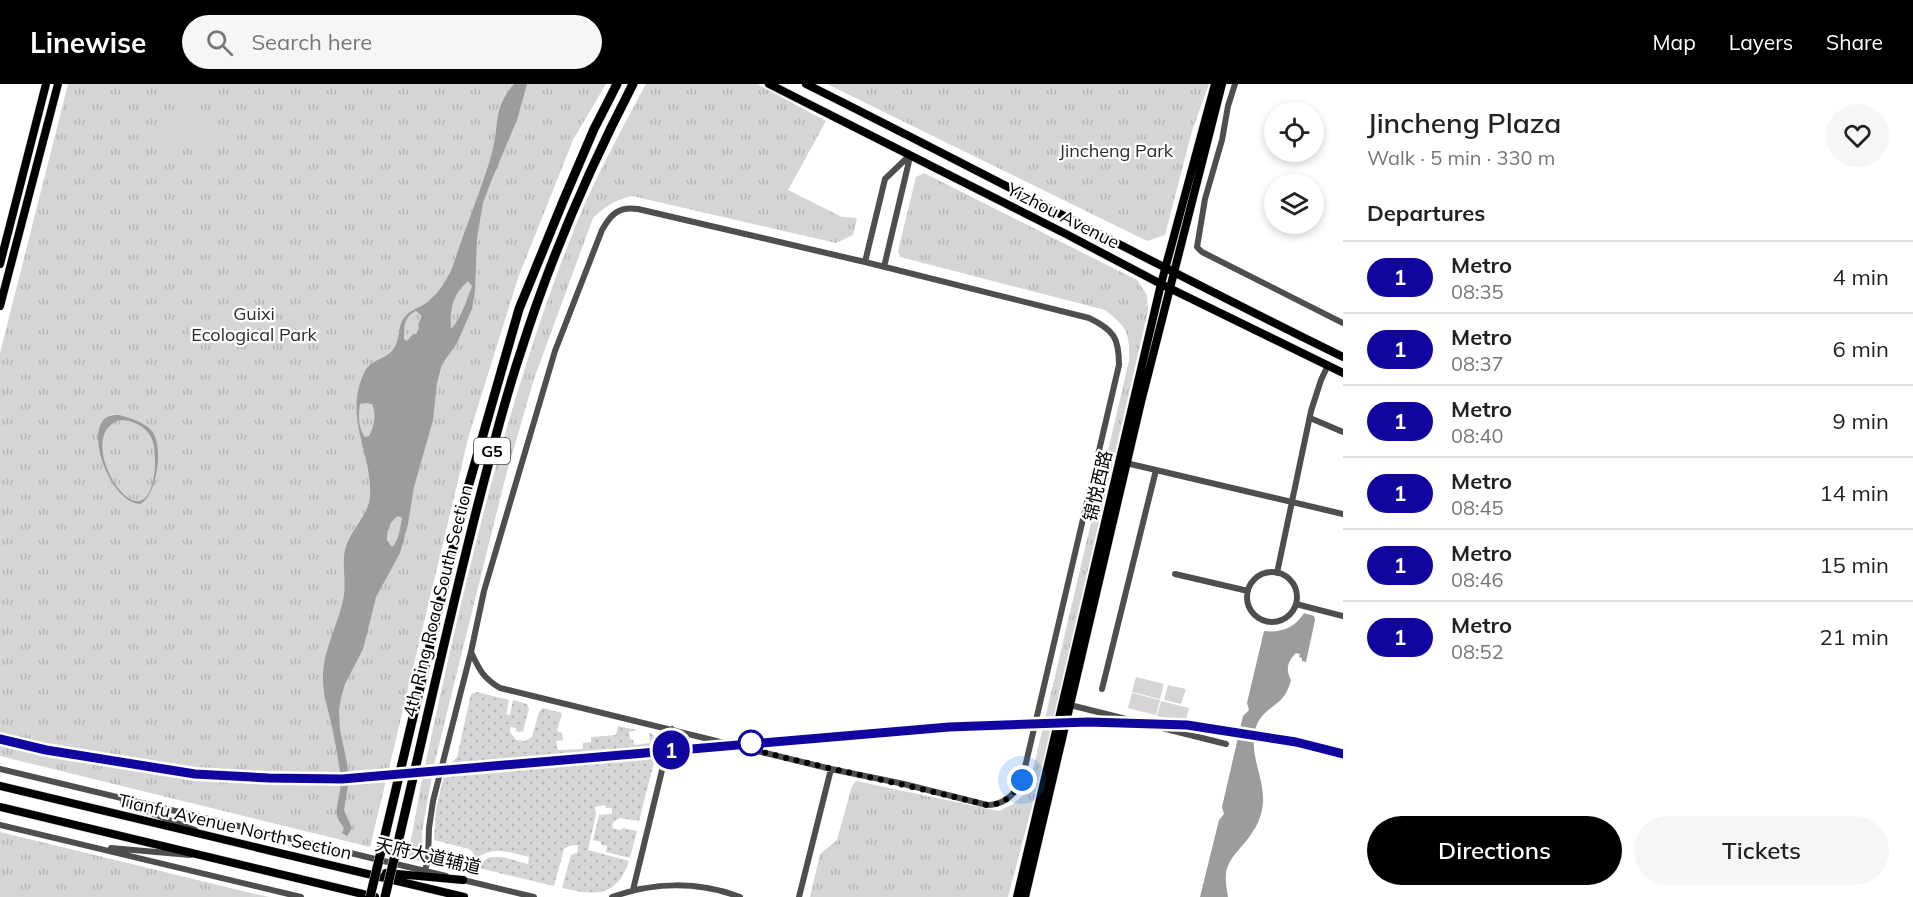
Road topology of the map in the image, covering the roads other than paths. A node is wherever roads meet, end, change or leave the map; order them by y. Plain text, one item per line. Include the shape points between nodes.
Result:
1 (46, 84) edge
2 (58, 84) edge
3 (617, 84) edge
4 (633, 84) edge
5 (770, 84) edge
6 (806, 84) edge
7 (1215, 84) edge
8 (1222, 84) edge
9 (1236, 84) edge
10 (1210, 128) junction
11 (1223, 131) junction
12 (910, 155) junction
13 (1, 260) edge
14 (12, 261) junction
15 (865, 262) junction
16 (884, 267) junction
17 (1166, 268) junction
18 (0, 270) edge
19 (9, 273) junction
20 (1175, 273) junction
21 (1161, 284) junction
22 (1171, 289) junction
23 (0, 306) edge
24 (1343, 323) edge
25 (1343, 357) edge
26 (1328, 365) junction
27 (1343, 373) edge
28 (1310, 418) junction
29 (1343, 432) edge
30 (1126, 463) junction
31 (1156, 470) junction
32 (1292, 502) junction
33 (1343, 514) edge
34 (1277, 573) junction
35 (1175, 574) dead end
36 (1248, 591) junction
37 (1296, 604) junction
38 (1343, 616) edge
39 (471, 652) junction
40 (1102, 689) dead end
41 (1070, 705) junction
42 (672, 729) junction
43 (1226, 744) dead end
44 (0, 769) edge
45 (831, 769) junction
46 (0, 786) edge
47 (103, 794) junction
48 (0, 807) edge
49 (0, 825) edge
50 (212, 837) junction
51 (89, 846) junction
52 (207, 857) junction
53 (425, 871) junction
54 (361, 872) junction
55 (463, 880) junction
56 (633, 890) junction
57 (356, 892) junction
58 (301, 897) edge
59 (369, 897) edge
60 (375, 897) edge
61 (385, 897) edge
62 (464, 897) edge
63 (534, 897) edge
64 (612, 897) edge
65 (740, 897) edge
66 (799, 897) edge
67 (1017, 897) edge
68 (1025, 897) edge

1 - 13 main road
2 - 14 main road
3 - 59 highway, 4th Ring Road South Section / G5, bridge via 594,129 519,309 465,498
4 - 61 highway, 4th Ring Road South Section / G5, bridge via 562,239 499,422
5 - 12 main road, Yizhou Avenue
6 - 17 main road, Yizhou Avenue
7 - 17 main road, 锦悦西路
8 - 10 main road, 锦悦西路
9 - 11 street
10 - 11 street
10 - 20 main road, 锦悦西路
11 - 24 street via 1197,247
12 - 15 street via 885,179
12 - 16 street
12 - 21 main road, Yizhou Avenue
13 - 14 street
14 - 19 main road
15 - 16 street
15 - 39 street via 638,209 613,213 602,230 555,351 483,591
16 - 45 street via 1089,318 1114,335 1119,365 1017,790 1006,800 987,805
17 - 20 main road, Yizhou Avenue
17 - 21 main road, 锦悦西路
18 - 19 street
19 - 23 main road
20 - 22 main road, 锦悦西路
20 - 25 main road, Yizhou Avenue
21 - 22 main road, Yizhou Avenue
21 - 67 main road, 锦悦西路
22 - 26 main road, Yizhou Avenue
22 - 30 main road, 锦悦西路
26 - 27 main road, Yizhou Avenue
26 - 28 street
28 - 29 street
28 - 32 street
30 - 31 street
30 - 41 main road, 锦悦西路
31 - 32 street
31 - 40 street
32 - 33 street
32 - 34 street
34 - 36 street via 1262,574
34 - 37 street via 1291,581
35 - 36 street
36 - 37 street via 1248,606 1263,621 1287,618
37 - 38 street
39 - 42 street via 487,680 500,688
39 - 53 street via 433,801
41 - 43 street
41 - 68 main road, 锦悦西路
42 - 45 street
42 - 56 street
44 - 47 street, 天府大道辅道
45 - 66 street
46 - 50 main road, Tianfu Avenue North Section
47 - 50 street
47 - 53 street, 天府大道辅道
48 - 52 main road, Tianfu Avenue North Section
49 - 51 street
50 - 54 main road, Tianfu Avenue North Section
51 - 52 street
51 - 58 street
52 - 57 main road, Tianfu Avenue North Section
53 - 55 street, 天府大道辅道
54 - 55 main road
54 - 62 main road, Tianfu Avenue North Section
55 - 63 street, 天府大道辅道
56 - 64 street
56 - 65 street via 697,886
57 - 59 main road
57 - 60 main road, Tianfu Avenue North Section

